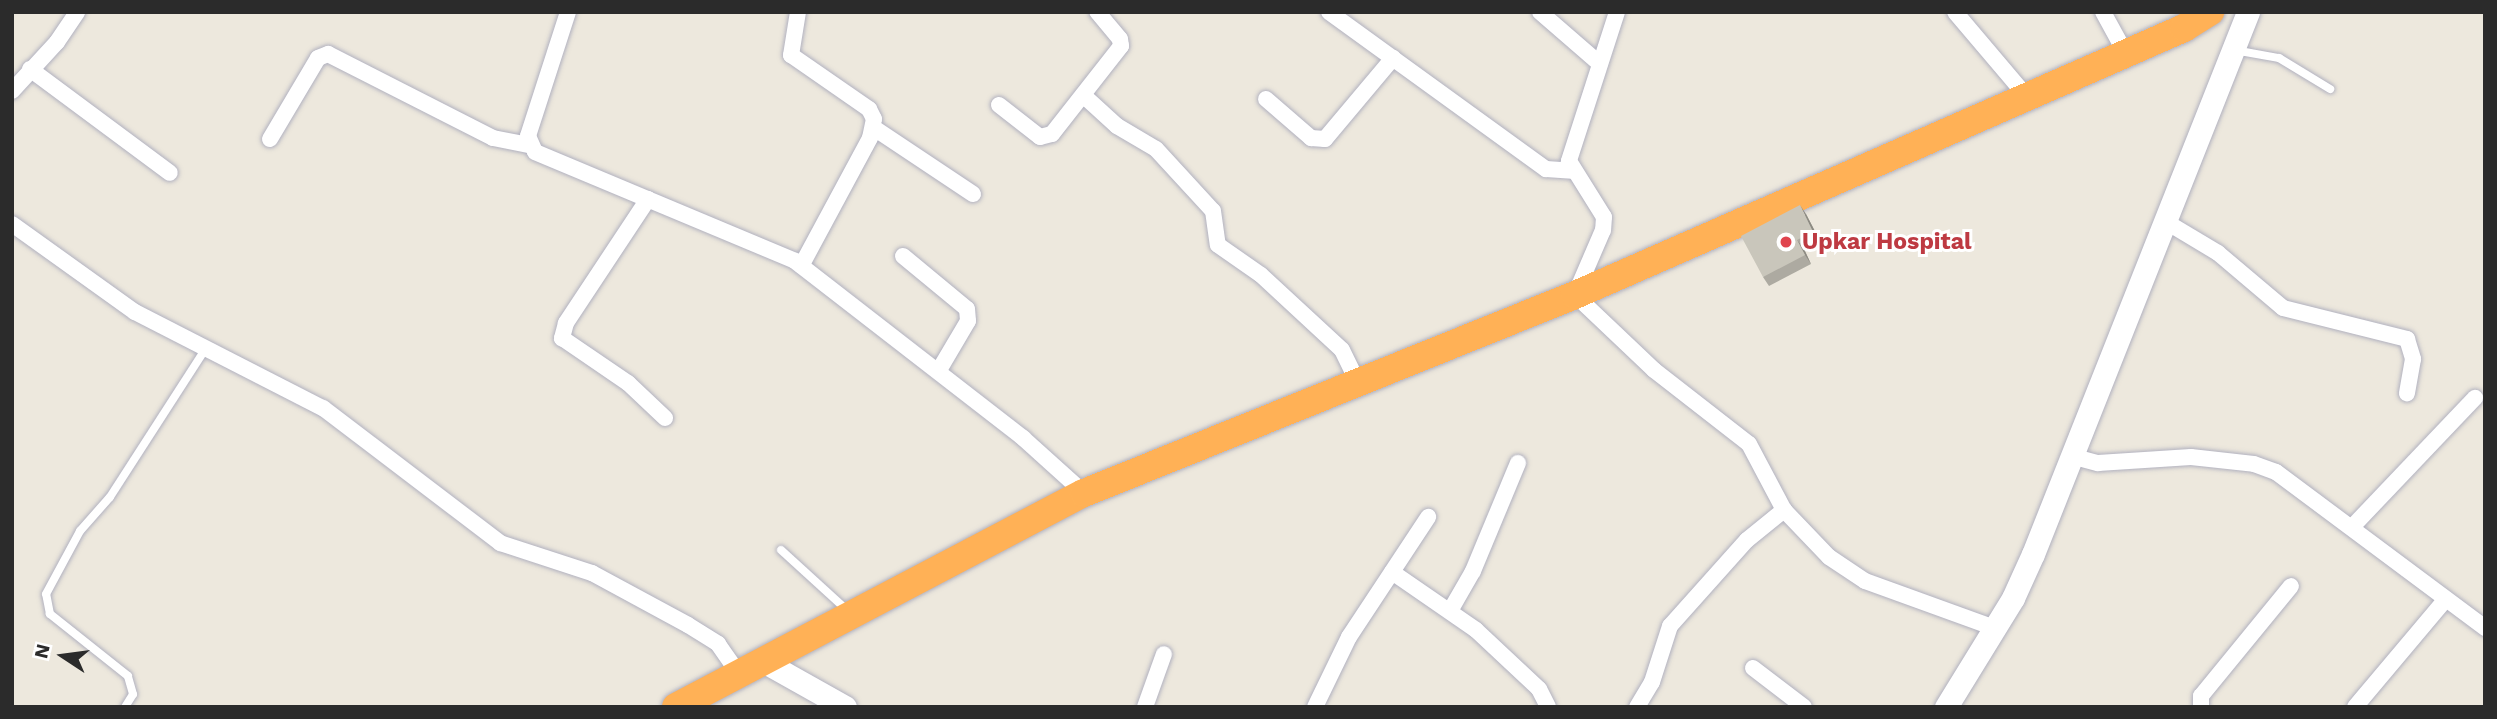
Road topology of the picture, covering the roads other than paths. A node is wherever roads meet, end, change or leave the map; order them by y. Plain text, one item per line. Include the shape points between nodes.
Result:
1 (77, 12) edge
2 (568, 12) edge
3 (798, 12) edge
4 (1097, 12) edge
5 (1329, 12) edge
6 (1540, 12) edge
7 (1617, 12) edge
8 (1955, 12) edge
9 (2103, 12) edge
10 (2210, 12) edge
11 (2248, 12) edge
12 (2231, 50) junction
13 (2126, 54) junction
14 (1393, 58) junction
15 (1600, 64) junction
16 (30, 69) junction
17 (2330, 89) dead end
18 (12, 91) edge
19 (1083, 95) junction
20 (2027, 97) junction
21 (1266, 99) dead end
22 (999, 105) dead end
23 (874, 128) junction
24 (270, 139) dead end
25 (529, 145) junction
26 (1572, 171) junction
27 (170, 173) dead end
28 (973, 194) dead end
29 (648, 198) junction
30 (2163, 219) junction
31 (12, 224) edge
32 (903, 256) dead end
33 (802, 266) junction
34 (1575, 295) junction
35 (204, 351) junction
36 (939, 370) junction
37 (1358, 383) junction
38 (2407, 393) dead end
39 (2474, 398) dead end
40 (665, 418) dead end
41 (2071, 456) junction
42 (1518, 463) dead end
43 (1084, 493) junction
44 (1784, 510) junction
45 (1428, 517) dead end
46 (2353, 526) junction
47 (781, 550) dead end
48 (1392, 572) junction
49 (2291, 586) dead end
50 (2446, 599) junction
51 (1450, 611) junction
52 (853, 615) junction
53 (2485, 627) edge
54 (1995, 628) junction
55 (1164, 654) dead end
56 (751, 668) junction
57 (1754, 668) dead end
58 (125, 707) edge
59 (676, 707) edge
60 (845, 707) edge
61 (1144, 707) edge
62 (1315, 707) edge
63 (1548, 707) edge
64 (1637, 707) edge
65 (1804, 707) edge
66 (1946, 707) edge
67 (2201, 707) edge
68 (2355, 707) edge

1 - 16 street via 57,42
2 - 25 street
3 - 23 street via 791,55 869,109
4 - 19 street via 1121,46
5 - 14 street
6 - 15 street
7 - 15 street
8 - 20 street
9 - 13 street
10 - 13 highway
11 - 12 main road
12 - 17 lane via 2278,58
12 - 30 main road
13 - 20 highway
14 - 21 street via 1325,139 1311,138
14 - 26 street via 1546,169
15 - 26 street via 1571,151
16 - 18 street
16 - 27 street
19 - 22 street via 1046,137
19 - 37 street via 1117,126 1156,149 1213,211 1218,245 1261,275 1342,350
20 - 34 highway
23 - 28 street
23 - 33 street
24 - 25 street via 318,58 328,54 493,138
25 - 29 street via 535,152
26 - 34 street via 1604,217 1603,230
29 - 33 street
29 - 40 street via 566,323 562,338 628,383
30 - 38 street via 2218,253 2283,308 2407,339 2413,359
30 - 41 main road
31 - 35 street via 135,312
32 - 36 street via 969,315
33 - 36 street
34 - 37 highway
34 - 44 street via 1654,370 1749,444
35 - 56 street via 324,408 500,543 592,573 688,625
35 - 58 lane via 110,497 80,531 46,594 50,614 128,676 133,694
36 - 43 street
37 - 43 highway
39 - 46 street
41 - 46 street via 2098,463 2191,457 2254,464 2276,472
41 - 54 main road via 2033,554
42 - 51 street via 1473,571
43 - 52 highway
44 - 54 street via 1829,557 1866,581
44 - 64 street via 1747,540 1670,626 1652,682
45 - 48 street
46 - 50 street
47 - 52 lane
48 - 51 street
48 - 62 street via 1349,637
49 - 67 street via 2201,696
50 - 53 street
50 - 68 street
51 - 63 street via 1539,689
52 - 56 highway
54 - 66 main road
55 - 61 street
56 - 59 highway
56 - 60 main road
57 - 65 street

